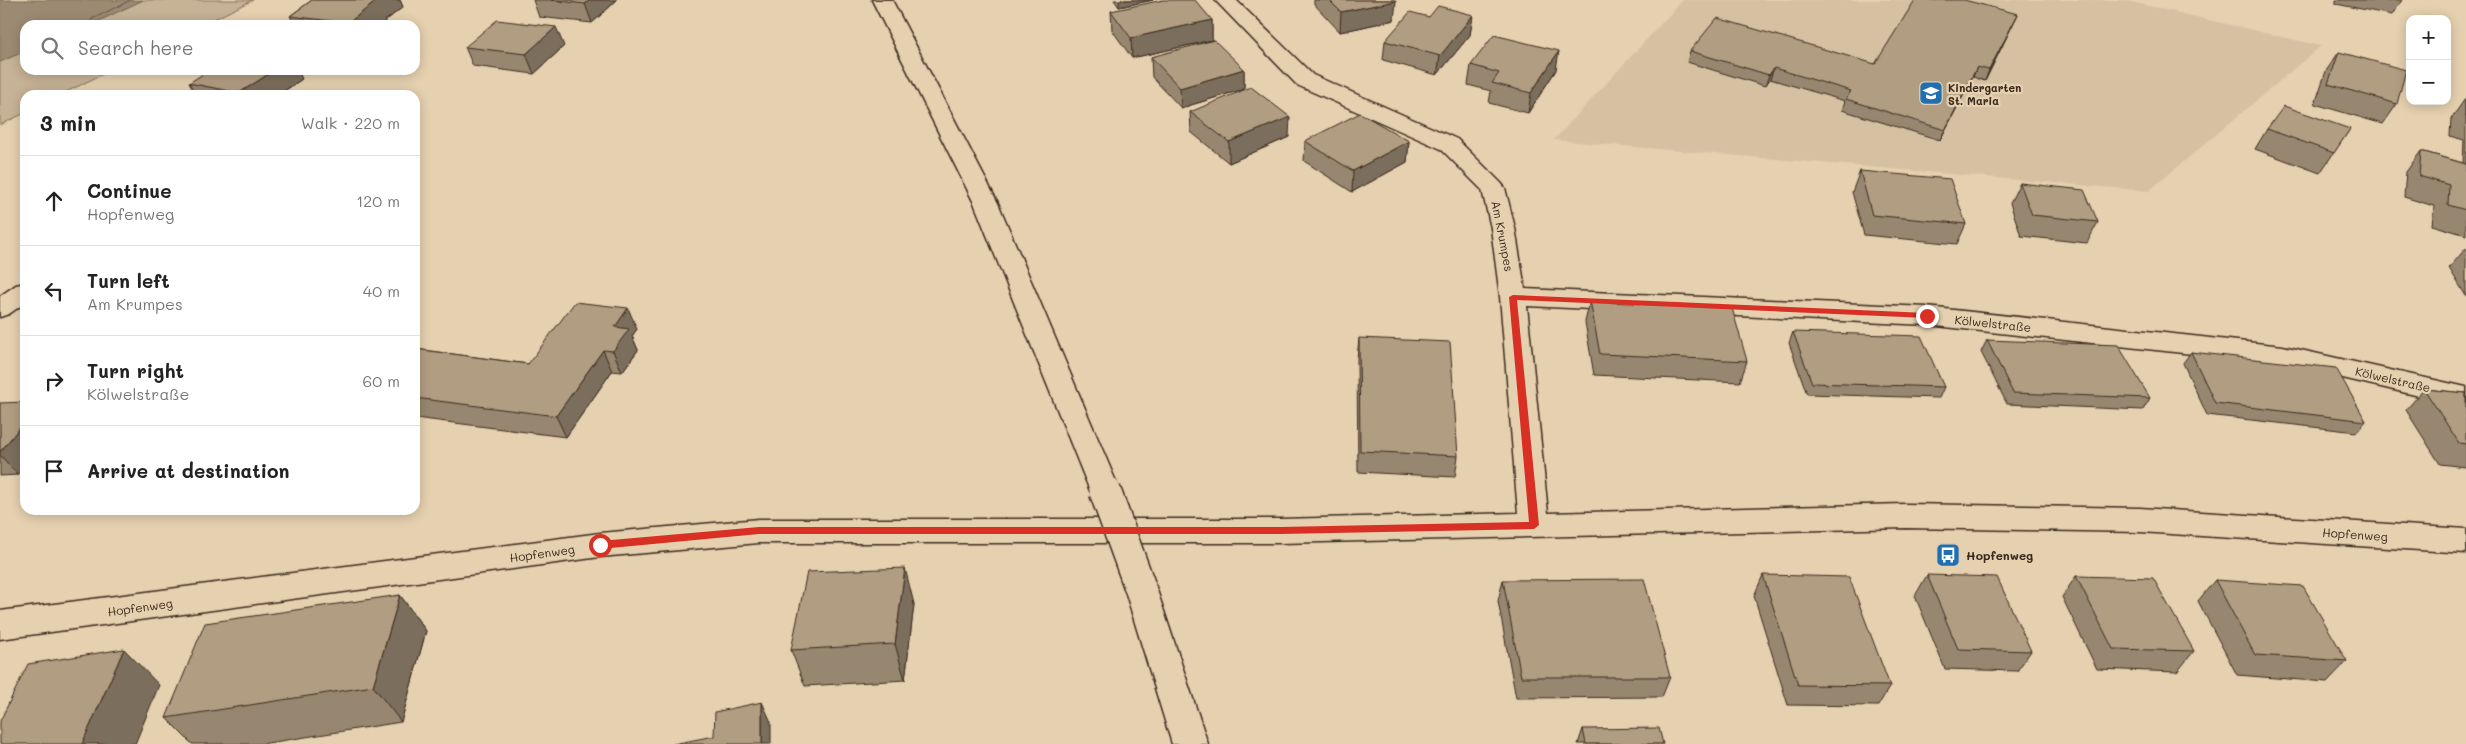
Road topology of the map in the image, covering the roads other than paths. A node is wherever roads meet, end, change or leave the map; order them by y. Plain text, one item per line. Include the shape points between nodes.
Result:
1 (882, 0) edge
2 (1226, 0) edge
3 (20, 294) edge
4 (1513, 297) junction
5 (0, 308) edge
6 (2466, 397) edge
7 (1534, 525) junction
8 (2466, 541) edge
9 (0, 625) edge
10 (1190, 744) edge

1 - 10 street, bridge via 986,203 1140,586
2 - 4 street, Am Krumpes via 1305,80 1449,144 1493,188 1503,228
3 - 5 street
4 - 6 street, Kölwelstraße via 1927,316 2283,355
4 - 7 street, Am Krumpes
7 - 8 street, Hopfenweg via 1896,516 2140,520
7 - 9 street, Hopfenweg via 1280,530 759,530 600,545

